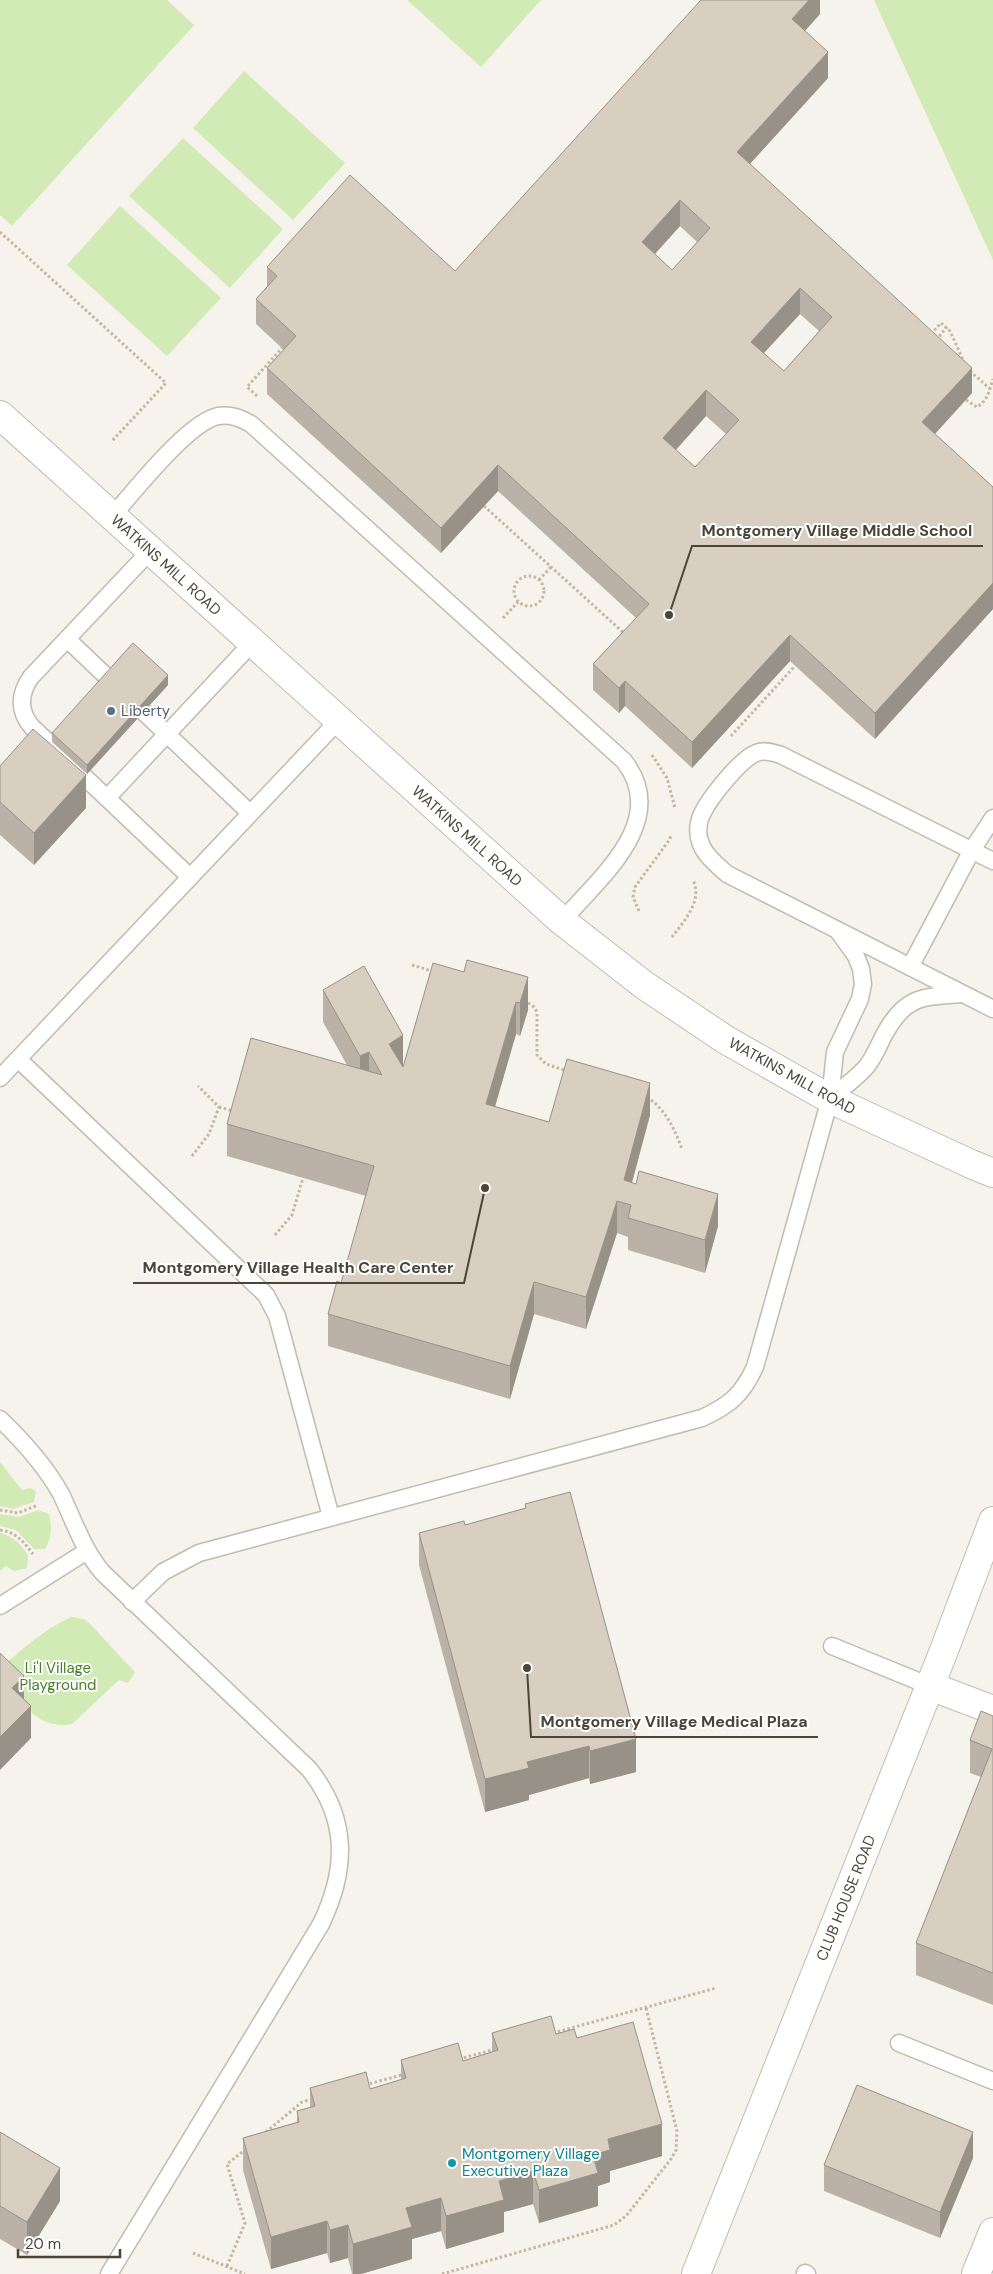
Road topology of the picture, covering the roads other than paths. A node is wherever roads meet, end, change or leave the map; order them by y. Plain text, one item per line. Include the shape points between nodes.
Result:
1 (0, 415) edge
2 (112, 516) junction
3 (150, 551) junction
4 (67, 639) junction
5 (252, 643) junction
6 (338, 721) junction
7 (167, 734) junction
8 (107, 798) junction
9 (250, 813) junction
10 (993, 818) edge
11 (972, 850) junction
12 (993, 861) edge
13 (190, 877) junction
14 (562, 921) junction
15 (838, 931) junction
16 (910, 967) junction
17 (964, 994) junction
18 (993, 1009) edge
19 (18, 1059) junction
20 (0, 1078) edge
21 (830, 1099) junction
22 (993, 1173) edge
23 (0, 1420) edge
24 (331, 1517) junction
25 (993, 1520) edge
26 (87, 1551) junction
27 (132, 1602) junction
28 (0, 1606) edge
29 (832, 1646) dead end
30 (930, 1686) junction
31 (993, 1710) edge
32 (900, 2043) dead end
33 (993, 2080) edge
34 (993, 2232) edge
35 (109, 2274) edge
36 (696, 2274) edge
37 (976, 2274) edge

1 - 2 street, WATKINS MILL ROAD
2 - 3 street, WATKINS MILL ROAD
2 - 14 lane via 198,424 225,416 241,418 251,424 632,770 639,792 639,817 635,829 623,851
3 - 4 lane
3 - 5 street, WATKINS MILL ROAD
4 - 7 lane
4 - 8 lane via 26,684 21,697 22,710 32,727
5 - 6 street, WATKINS MILL ROAD
5 - 7 lane
6 - 9 lane
6 - 14 street, WATKINS MILL ROAD
7 - 8 lane
7 - 9 lane
8 - 13 lane
9 - 13 lane
10 - 11 lane
11 - 12 lane
11 - 15 lane via 781,755 767,751 754,753 702,813 700,844 726,874
11 - 16 lane
13 - 19 lane
14 - 21 street, WATKINS MILL ROAD via 644,985 726,1040
15 - 16 lane
15 - 21 lane via 856,956 863,984 860,999 835,1052
16 - 17 lane
17 - 18 lane
17 - 21 lane via 921,998 909,1004 897,1014 868,1065
19 - 20 lane
19 - 24 lane via 266,1295 277,1316
21 - 22 street, WATKINS MILL ROAD
21 - 24 lane via 755,1367 735,1399 702,1418
23 - 26 lane via 27,1446 50,1476
24 - 27 lane via 199,1553 163,1572
25 - 30 street, CLUB HOUSE ROAD
26 - 27 lane via 102,1572
26 - 28 lane
27 - 35 lane via 309,1769 330,1798 341,1846 333,1896 321,1924
29 - 30 lane
30 - 31 street
30 - 36 street, CLUB HOUSE ROAD
32 - 33 lane
34 - 37 street

